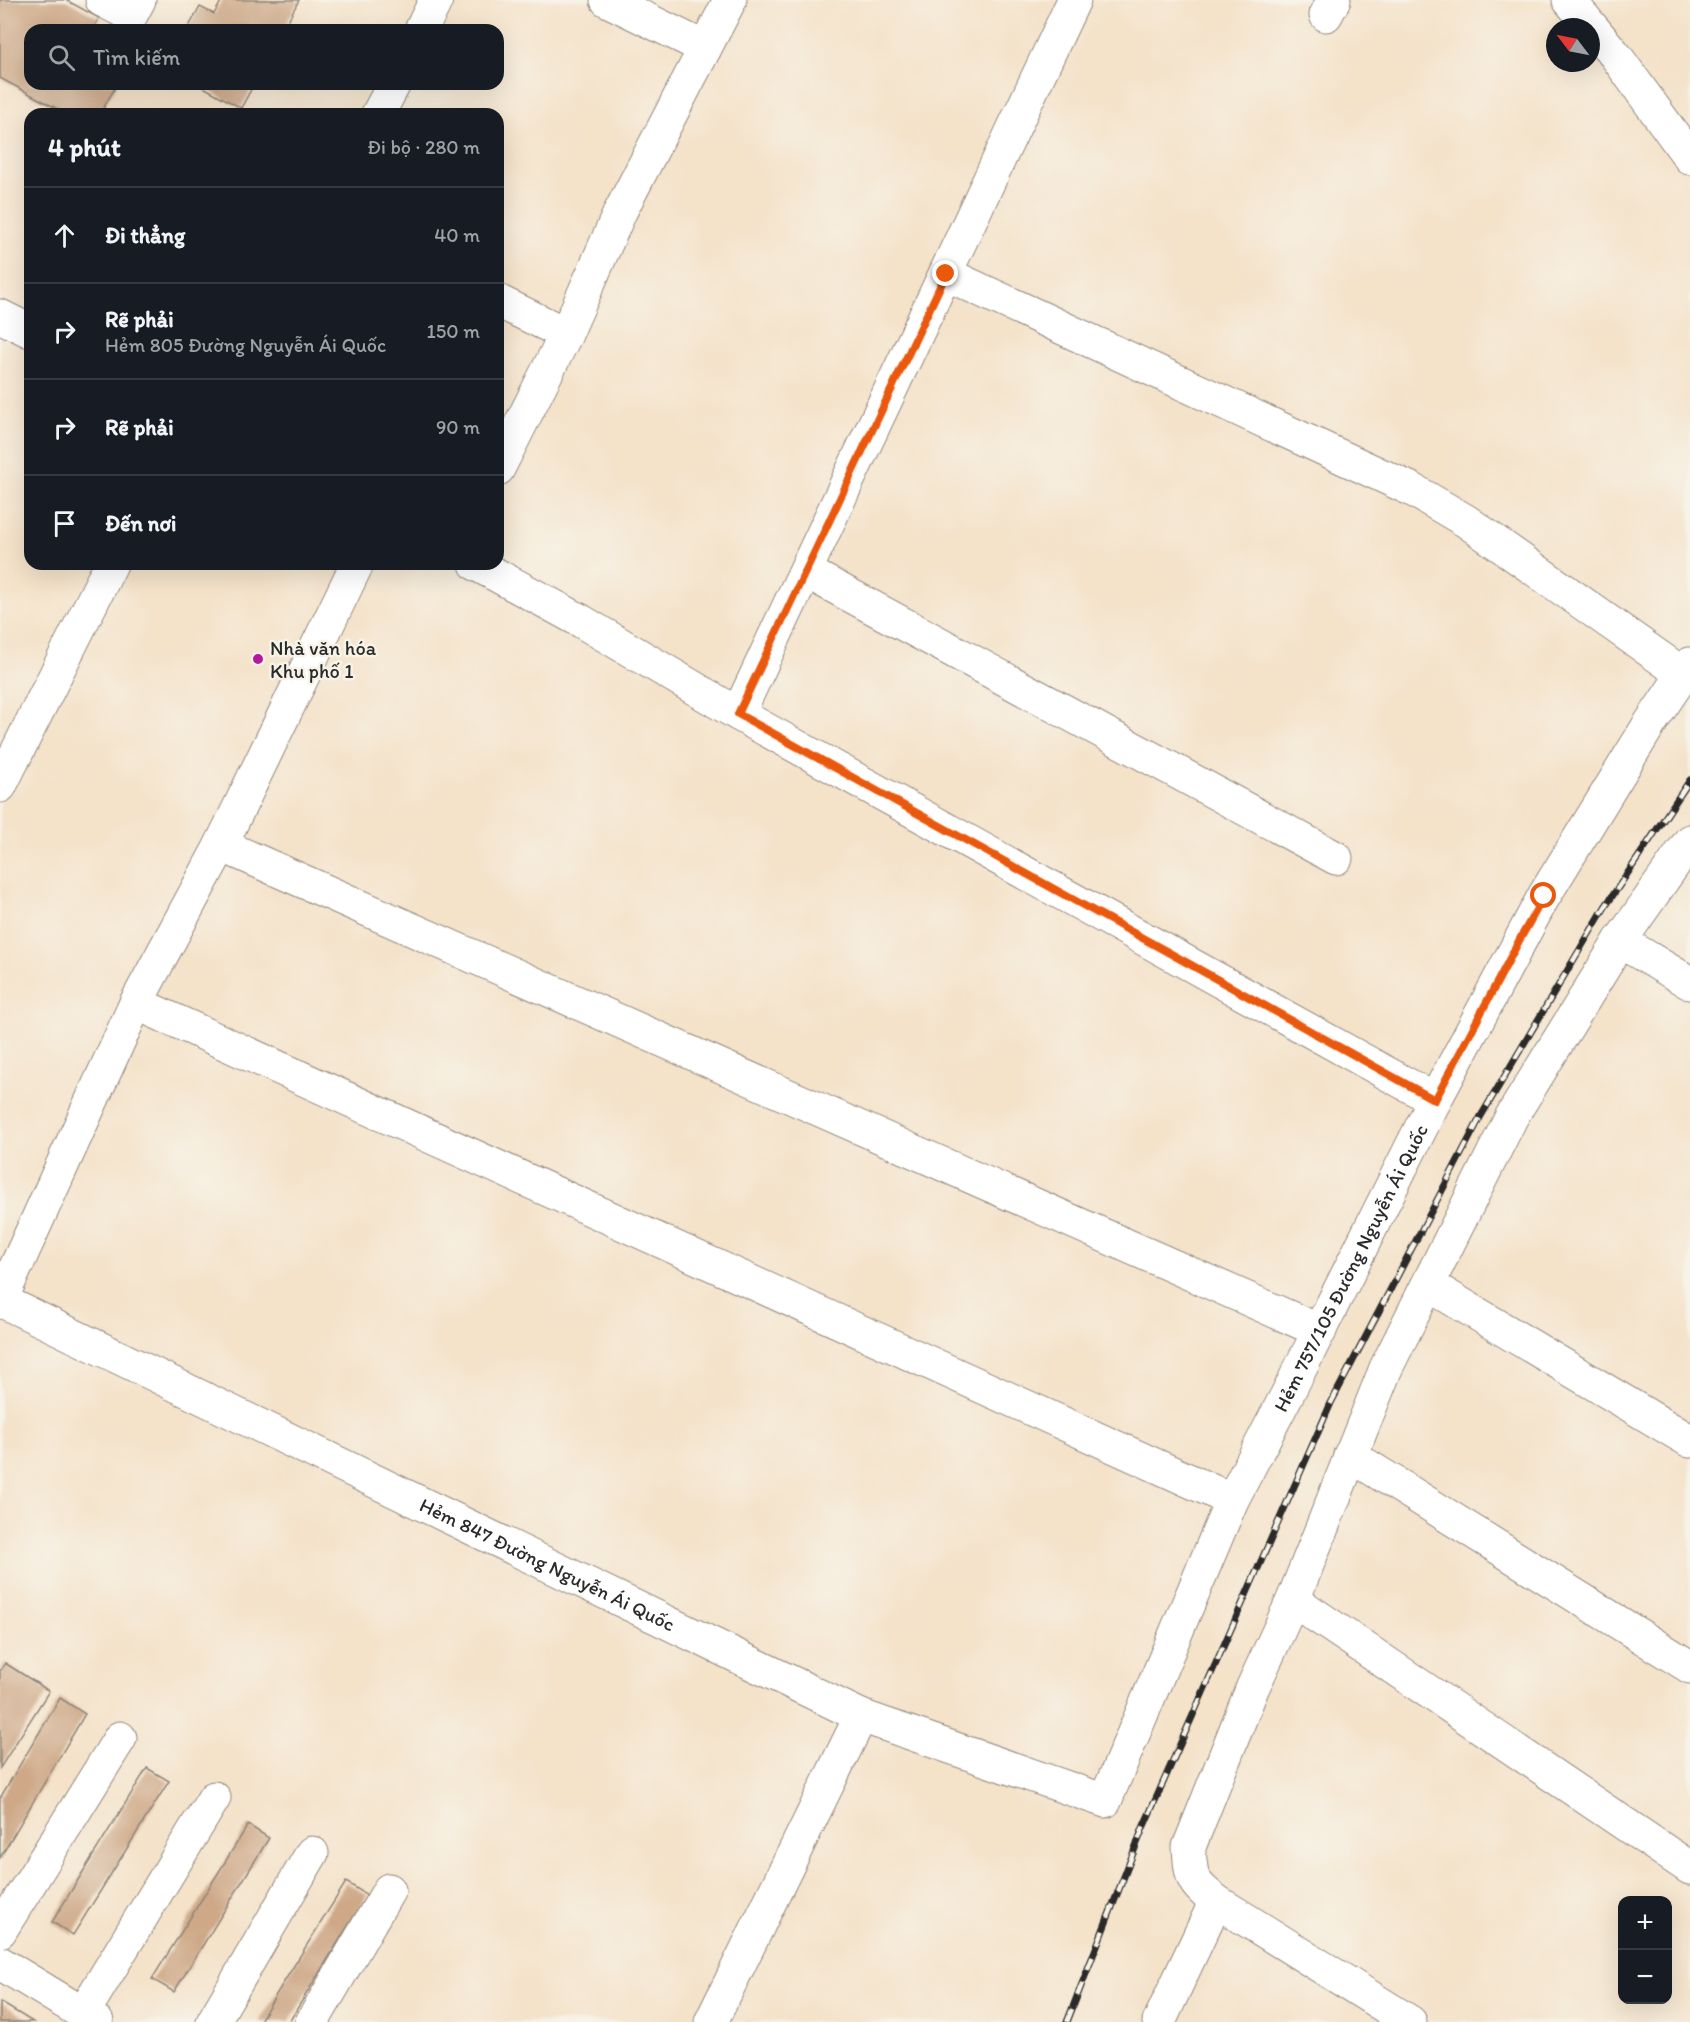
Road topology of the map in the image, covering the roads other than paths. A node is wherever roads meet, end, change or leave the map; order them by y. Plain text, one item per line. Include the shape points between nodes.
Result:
1 (102, 0) edge
2 (139, 0) edge
3 (436, 0) edge
4 (607, 0) edge
5 (730, 0) edge
6 (1074, 0) edge
7 (1569, 0) edge
8 (424, 24) edge
9 (705, 48) junction
10 (391, 90) edge
11 (381, 108) edge
12 (1690, 158) edge
13 (946, 274) junction
14 (504, 304) edge
15 (0, 316) edge
16 (24, 328) edge
17 (566, 334) junction
18 (504, 457) edge
19 (108, 570) edge
20 (354, 570) edge
21 (487, 570) edge
22 (807, 572) junction
23 (1687, 669) edge
24 (738, 714) junction
25 (0, 786) edge
26 (1690, 841) edge
27 (221, 845) junction
28 (1336, 858) dead end
29 (1620, 941) junction
30 (1690, 983) edge
31 (136, 1003) junction
32 (1435, 1100) junction
33 (1428, 1285) junction
34 (0, 1301) edge
35 (1320, 1330) junction
36 (1690, 1441) edge
37 (1350, 1455) junction
38 (1232, 1500) junction
39 (1293, 1600) junction
40 (1690, 1667) edge
41 (861, 1716) junction
42 (120, 1738) dead end
43 (214, 1798) dead end
44 (1105, 1801) joint
45 (312, 1853) dead end
46 (1690, 1868) edge
47 (389, 1890) dead end
48 (1216, 1901) junction
49 (0, 1931) edge
50 (0, 1963) edge
51 (90, 2018) edge
52 (213, 2022) edge
53 (312, 2022) edge
54 (711, 2022) edge
55 (1159, 2022) edge
56 (1410, 2022) edge

1 - 2 street via 130,15
3 - 8 street
4 - 9 street
5 - 9 street
6 - 13 street
7 - 12 street via 1616,56
9 - 17 street via 620,212
10 - 11 street
13 - 22 street
13 - 23 street via 1413,490 1466,521
14 - 17 street
15 - 16 street
17 - 18 street
19 - 25 street
20 - 27 street
21 - 24 street
22 - 24 street
22 - 28 street
23 - 32 street, Hẻm 757/105 Đường Nguyễn Ái Quốc via 1539,905
24 - 32 street
26 - 29 street
27 - 31 street
27 - 35 street
29 - 30 street
29 - 33 street via 1512,1116
31 - 34 street
31 - 38 street
32 - 35 street, Hẻm 757/105 Đường Nguyễn Ái Quốc
33 - 36 street
33 - 37 street via 1386,1368
34 - 41 street, Hẻm 847 Đường Nguyễn Ái Quốc
35 - 38 street, Hẻm 757/105 Đường Nguyễn Ái Quốc
37 - 39 street
37 - 40 street
38 - 44 street, Hẻm 757/105 Đường Nguyễn Ái Quốc
39 - 46 street
39 - 48 street via 1188,1847 1194,1882
41 - 44 street, Hẻm 847 Đường Nguyễn Ái Quốc
41 - 54 street
42 - 49 street
43 - 51 street
45 - 52 street
47 - 53 street
48 - 55 street
48 - 56 street
50 - 51 street

